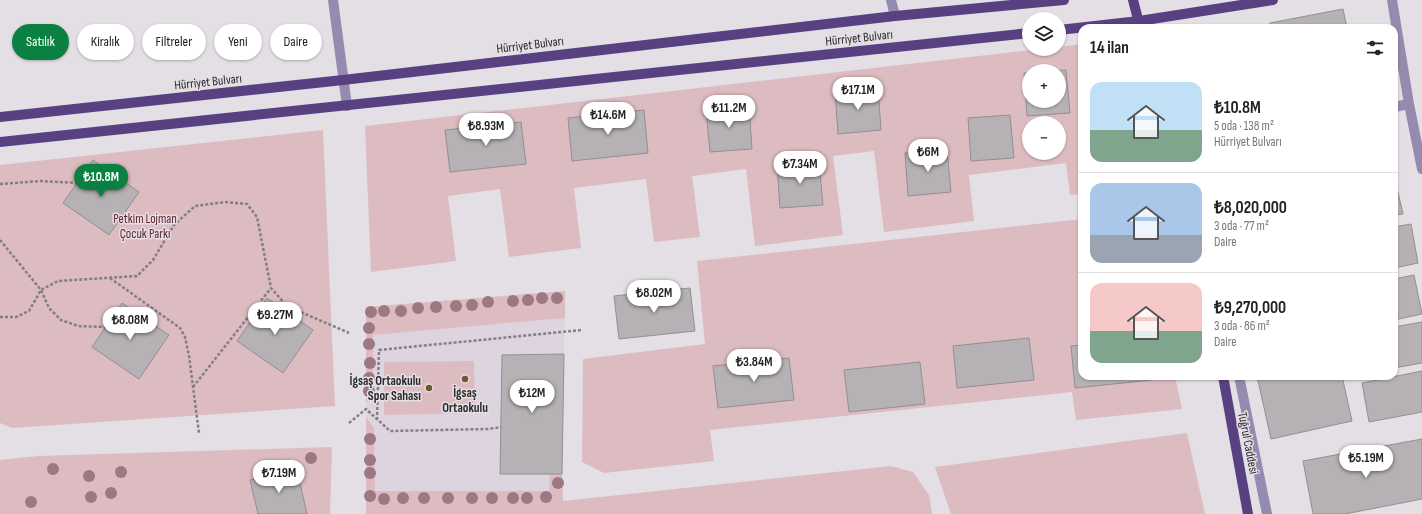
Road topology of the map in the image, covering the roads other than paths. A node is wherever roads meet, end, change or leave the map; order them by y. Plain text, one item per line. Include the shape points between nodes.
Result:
1 (333, 0) edge
2 (890, 0) edge
3 (1064, 0) edge
4 (1133, 0) edge
5 (1273, 0) edge
6 (1392, 0) edge
7 (895, 16) junction
8 (1140, 24) edge
9 (1145, 24) edge
10 (1396, 24) edge
11 (1078, 29) edge
12 (1066, 30) edge
13 (1022, 34) edge
14 (1398, 37) edge
15 (343, 80) junction
16 (1409, 104) junction
17 (347, 106) junction
18 (1398, 106) edge
19 (0, 117) edge
20 (0, 142) edge
21 (1421, 164) edge
22 (1224, 380) edge
23 (1239, 380) edge
24 (1248, 514) edge
25 (1267, 514) edge

1 - 15 street
2 - 7 street
3 - 7 main road, Hürriyet Bulvarı
4 - 8 main road
5 - 9 main road
6 - 10 street
7 - 15 main road, Hürriyet Bulvarı
11 - 12 main road
13 - 17 main road, Hürriyet Bulvarı
14 - 16 street
15 - 17 street
15 - 19 main road, Hürriyet Bulvarı
16 - 18 street
16 - 21 street
17 - 20 main road, Hürriyet Bulvarı
22 - 24 main road, Tuğrul Caddesi
23 - 25 street

